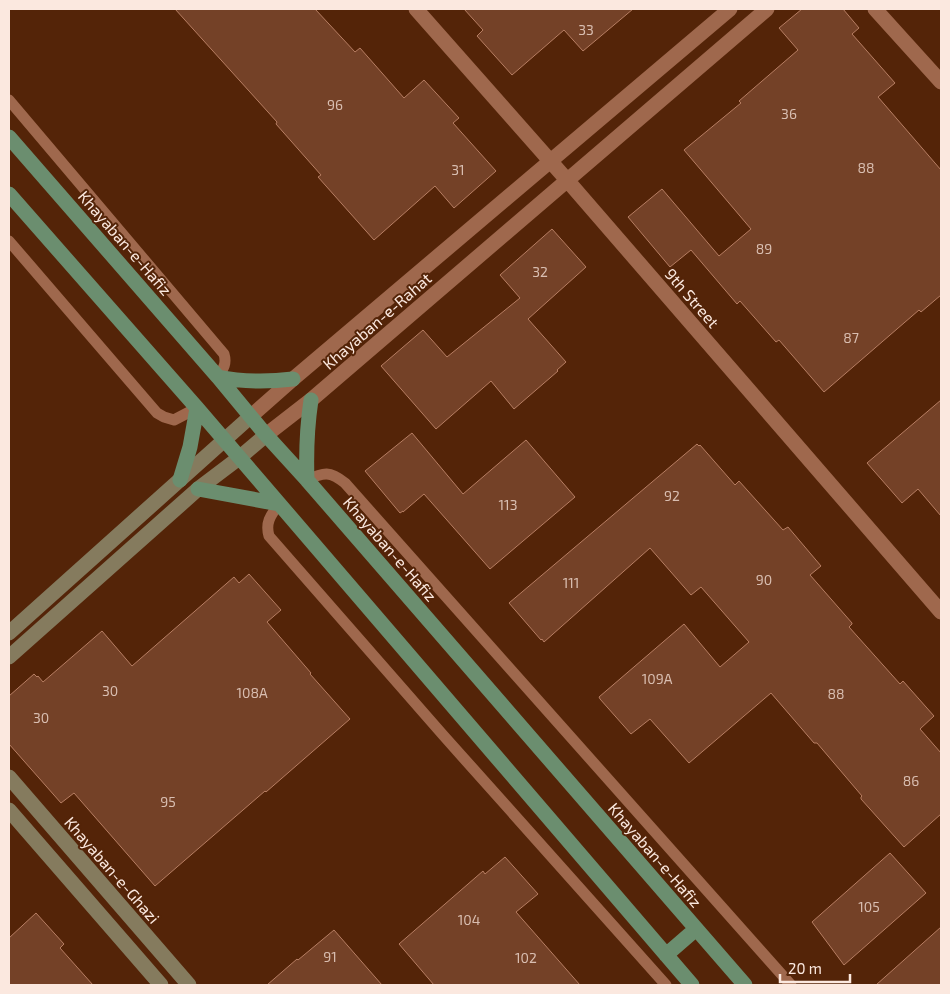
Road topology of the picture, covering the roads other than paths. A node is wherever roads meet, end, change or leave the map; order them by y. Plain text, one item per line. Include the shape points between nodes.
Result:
1 (416, 9) edge
2 (730, 9) edge
3 (767, 9) edge
4 (875, 9) edge
5 (941, 82) edge
6 (9, 100) edge
7 (9, 137) edge
8 (549, 160) junction
9 (567, 180) junction
10 (9, 194) edge
11 (9, 241) edge
12 (218, 377) junction
13 (292, 379) junction
14 (311, 400) junction
15 (197, 408) junction
16 (250, 417) junction
17 (266, 435) junction
18 (224, 440) junction
19 (239, 458) junction
20 (180, 480) junction
21 (307, 480) junction
22 (198, 489) junction
23 (278, 504) junction
24 (941, 612) edge
25 (9, 633) edge
26 (9, 657) edge
27 (9, 777) edge
28 (9, 810) edge
29 (696, 929) junction
30 (666, 956) junction
31 (160, 985) edge
32 (189, 985) edge
33 (666, 985) edge
34 (692, 985) edge
35 (745, 985) edge
36 (791, 985) edge

1 - 8 street, 9th Street
2 - 8 street, Khayaban-e-Rahat
3 - 9 street, Khayaban-e-Rahat
4 - 5 street
6 - 12 lane via 224,354 226,364
7 - 12 main road, Khayaban-e-Hafiz
8 - 9 street, 9th Street
8 - 13 street, Khayaban-e-Rahat
9 - 14 street, Khayaban-e-Rahat
9 - 24 street, 9th Street
10 - 15 main road
11 - 15 lane via 157,413 174,420
12 - 13 main road via 248,382
12 - 16 main road, Khayaban-e-Hafiz
13 - 16 street, Khayaban-e-Rahat
14 - 17 street, Khayaban-e-Rahat
14 - 21 main road via 306,440
15 - 18 main road
15 - 20 main road
16 - 17 main road, Khayaban-e-Hafiz
16 - 18 street, Khayaban-e-Rahat
17 - 19 street, Khayaban-e-Rahat
17 - 21 main road, Khayaban-e-Hafiz
18 - 19 main road
18 - 20 street, Khayaban-e-Rahat
19 - 22 street, Khayaban-e-Rahat
19 - 23 main road
20 - 25 street, Khayaban-e-Rahat
21 - 29 main road, Khayaban-e-Hafiz
21 - 36 lane via 328,474 345,484
22 - 23 main road
22 - 26 street, Khayaban-e-Rahat
23 - 30 main road
23 - 33 lane via 268,521 269,536
27 - 32 street, Khayaban-e-Ghazi
28 - 31 street
29 - 30 main road
29 - 35 main road, Khayaban-e-Hafiz
30 - 34 main road

